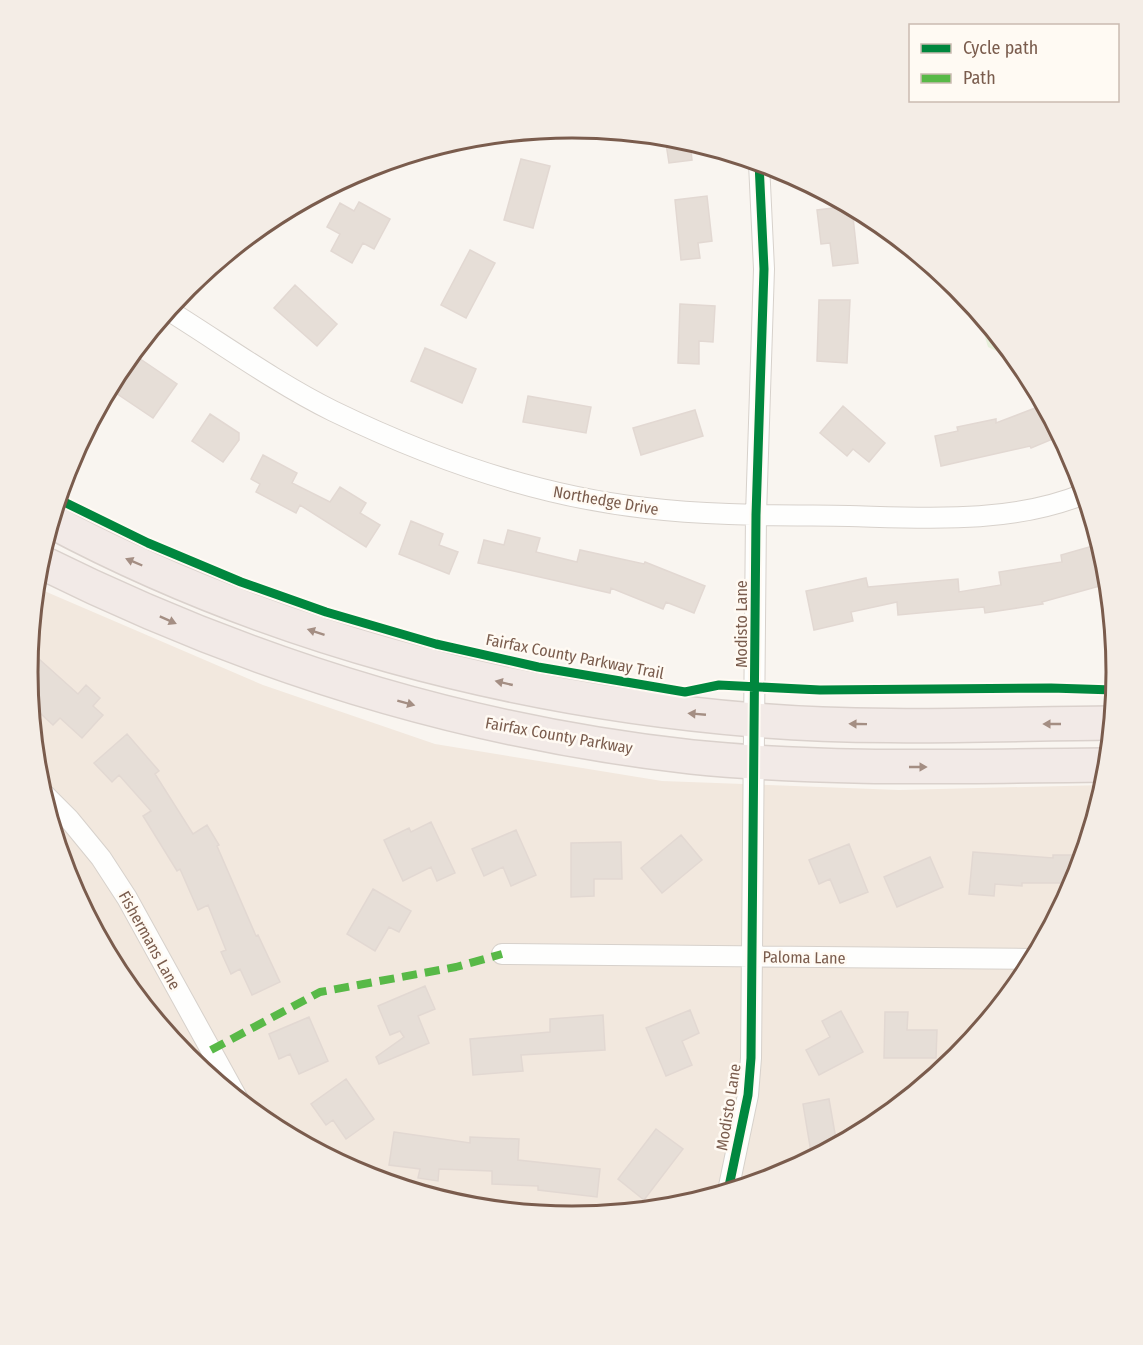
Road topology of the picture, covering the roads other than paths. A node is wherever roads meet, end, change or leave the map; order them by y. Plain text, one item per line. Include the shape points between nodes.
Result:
1 (759, 173) edge
2 (175, 314) edge
3 (1075, 497) edge
4 (756, 515) junction
5 (59, 525) edge
6 (49, 565) edge
7 (755, 720) junction
8 (1103, 723) edge
9 (755, 761) junction
10 (1097, 765) edge
11 (54, 804) edge
12 (502, 954) dead end
13 (753, 956) junction
14 (1022, 959) edge
15 (228, 1082) edge
16 (730, 1182) edge

1 - 4 street, Modisto Lane via 764,269
2 - 4 street, Northedge Drive via 331,410 416,449 477,471 536,488 645,508
3 - 4 street, Northedge Drive via 1014,513 975,516
4 - 7 street, Modisto Lane
7 -> 5 highway via 570,697 398,657 234,603 125,558
6 -> 9 highway, Fairfax County Parkway via 237,649 403,702 580,740 692,757
8 -> 7 highway via 865,725
7 - 9 street, Modisto Lane
9 -> 10 highway, Fairfax County Parkway via 875,766
9 - 13 street, Modisto Lane
11 - 15 street, Fishermans Lane via 94,850 127,898
12 - 13 street, Paloma Lane
13 - 14 street, Paloma Lane
13 - 16 street, Modisto Lane via 748,1095

